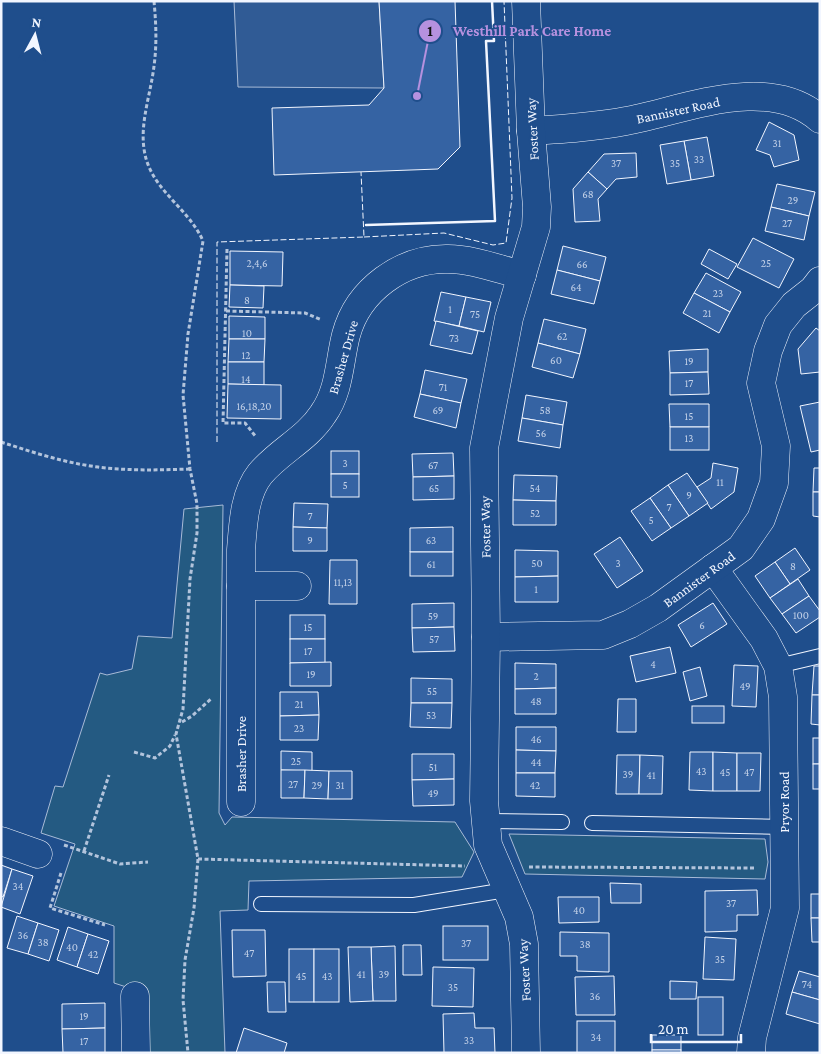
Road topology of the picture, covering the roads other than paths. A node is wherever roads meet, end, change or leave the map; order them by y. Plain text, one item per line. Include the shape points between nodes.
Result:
1 (526, 1) edge
2 (820, 119) edge
3 (531, 131) junction
4 (522, 275) junction
5 (820, 281) edge
6 (713, 568) junction
7 (241, 586) junction
8 (297, 586) dead end
9 (486, 637) junction
10 (820, 656) edge
11 (778, 666) junction
12 (241, 802) dead end
13 (486, 821) junction
14 (562, 822) dead end
15 (592, 823) dead end
16 (784, 827) junction
17 (1, 841) edge
18 (38, 854) dead end
19 (506, 890) junction
20 (261, 904) dead end
21 (135, 996) dead end
22 (136, 1053) edge
23 (526, 1053) edge
24 (752, 1053) edge

1 - 3 street, Foster Way
2 - 3 street, Bannister Road via 786,100 743,96 624,121
3 - 4 street, Foster Way via 536,227
4 - 7 street, Brasher Drive via 449,259 423,261 376,285 348,329 335,391 323,414 302,439 260,474 245,511
4 - 9 street, Foster Way via 509,318 484,448
5 - 6 street, Bannister Road via 794,305 778,326 768,350 761,383 776,446 774,483 761,519 741,548
6 - 9 street, Bannister Road via 658,608 604,634
6 - 11 street, Pryor Road via 764,638
7 - 8 street
7 - 12 street, Brasher Drive
9 - 13 street, Foster Way
10 - 11 lane
11 - 16 street, Pryor Road via 782,697
13 - 14 lane
13 - 19 street, Foster Way via 488,845
15 - 16 lane
16 - 24 street, Pryor Road via 785,908 752,1038
17 - 18 street
19 - 20 lane via 414,905
19 - 23 street, Foster Way via 519,917 524,944
21 - 22 street

